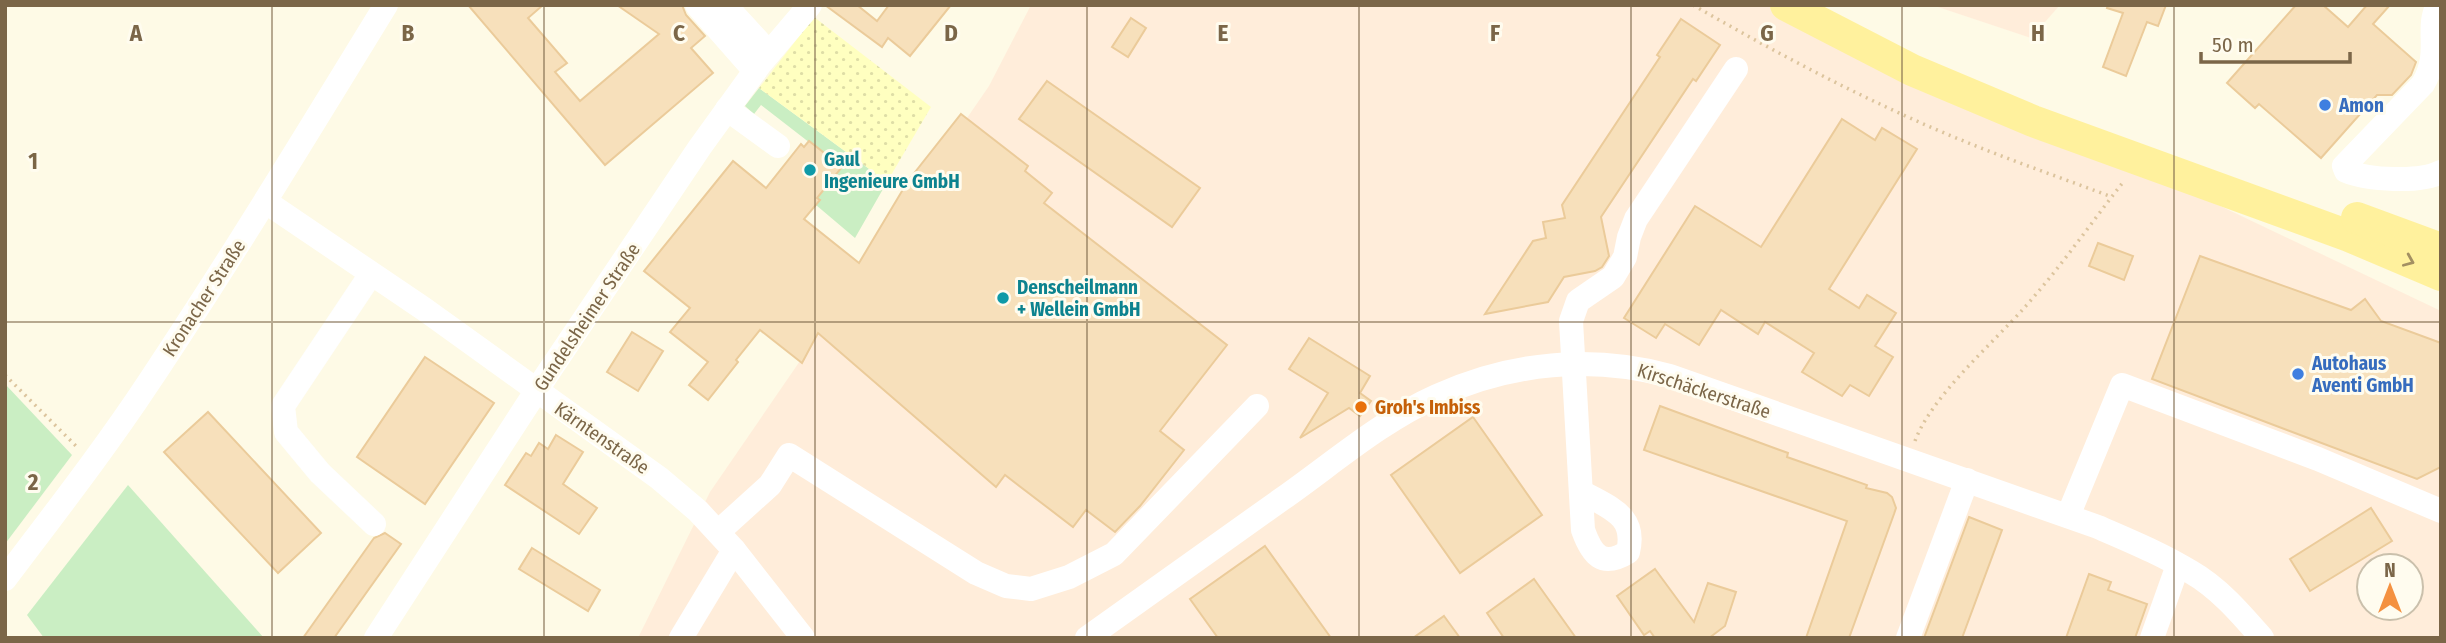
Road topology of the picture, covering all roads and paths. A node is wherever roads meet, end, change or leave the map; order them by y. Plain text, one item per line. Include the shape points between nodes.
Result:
1 (386, 5) edge
2 (697, 5) edge
3 (725, 5) edge
4 (810, 5) edge
5 (1693, 5) edge
6 (1786, 5) edge
7 (1827, 5) edge
8 (2438, 5) edge
9 (762, 62) junction
10 (1736, 69) dead end
11 (727, 109) junction
12 (778, 146) dead end
13 (2441, 172) edge
14 (2128, 176) dead end
15 (2112, 197) junction
16 (266, 201) junction
17 (2441, 249) edge
18 (371, 274) junction
19 (2441, 275) edge
20 (1572, 363) junction
21 (5, 375) edge
22 (536, 391) junction
23 (1257, 406) dead end
24 (75, 444) dead end
25 (1909, 460) junction
26 (1967, 480) junction
27 (1582, 492) dead end
28 (2441, 511) edge
29 (2068, 516) junction
30 (374, 524) dead end
31 (726, 541) junction
32 (2178, 565) junction
33 (5, 579) edge
34 (376, 638) edge
35 (681, 638) edge
36 (803, 638) edge
37 (1087, 638) edge
38 (1908, 638) edge
39 (2152, 638) edge
40 (2262, 638) edge

1 - 16 street, Kronacher Straße
2 - 9 street
3 - 9 street
4 - 9 street, Gundelsheimer Straße
5 - 15 path via 1860,95 1975,146
6 -> 19 main road via 1912,70 2033,121 2349,236
7 - 17 main road via 1920,52 2039,103
8 - 13 street via 2433,16 2434,58 2427,77 2344,166 2355,175 2373,177 2420,179
9 - 11 street, Gundelsheimer Straße
10 - 20 street via 1636,219 1625,257 1612,277 1578,302 1571,321
11 - 12 street
11 - 22 street, Gundelsheimer Straße
14 - 15 path
15 - 25 path via 2026,306 1921,424
16 - 18 street, Kärntenstraße
16 - 33 street, Kronacher Straße via 93,463
18 - 22 street, Kärntenstraße
18 - 30 street via 283,406 286,432 320,474
20 - 25 street, Kirschäckerstraße via 1670,376
20 - 27 street
20 - 37 street, Kirschäckerstraße via 1499,374 1435,396 1383,427
21 - 24 path
22 - 31 street, Kärntenstraße via 640,464 698,511
22 - 34 street, Gundelsheimer Straße
23 - 31 street via 1114,554 1069,577 1031,589 1006,586 976,573 789,454
25 - 26 street, Kirschäckerstraße
26 - 29 street, Kirschäckerstraße
26 - 38 street
28 - 29 street via 2318,459 2122,386
29 - 32 street, Kirschäckerstraße
31 - 35 street
31 - 36 street, Kärntenstraße
32 - 39 street
32 - 40 street, Kirschäckerstraße via 2224,598

